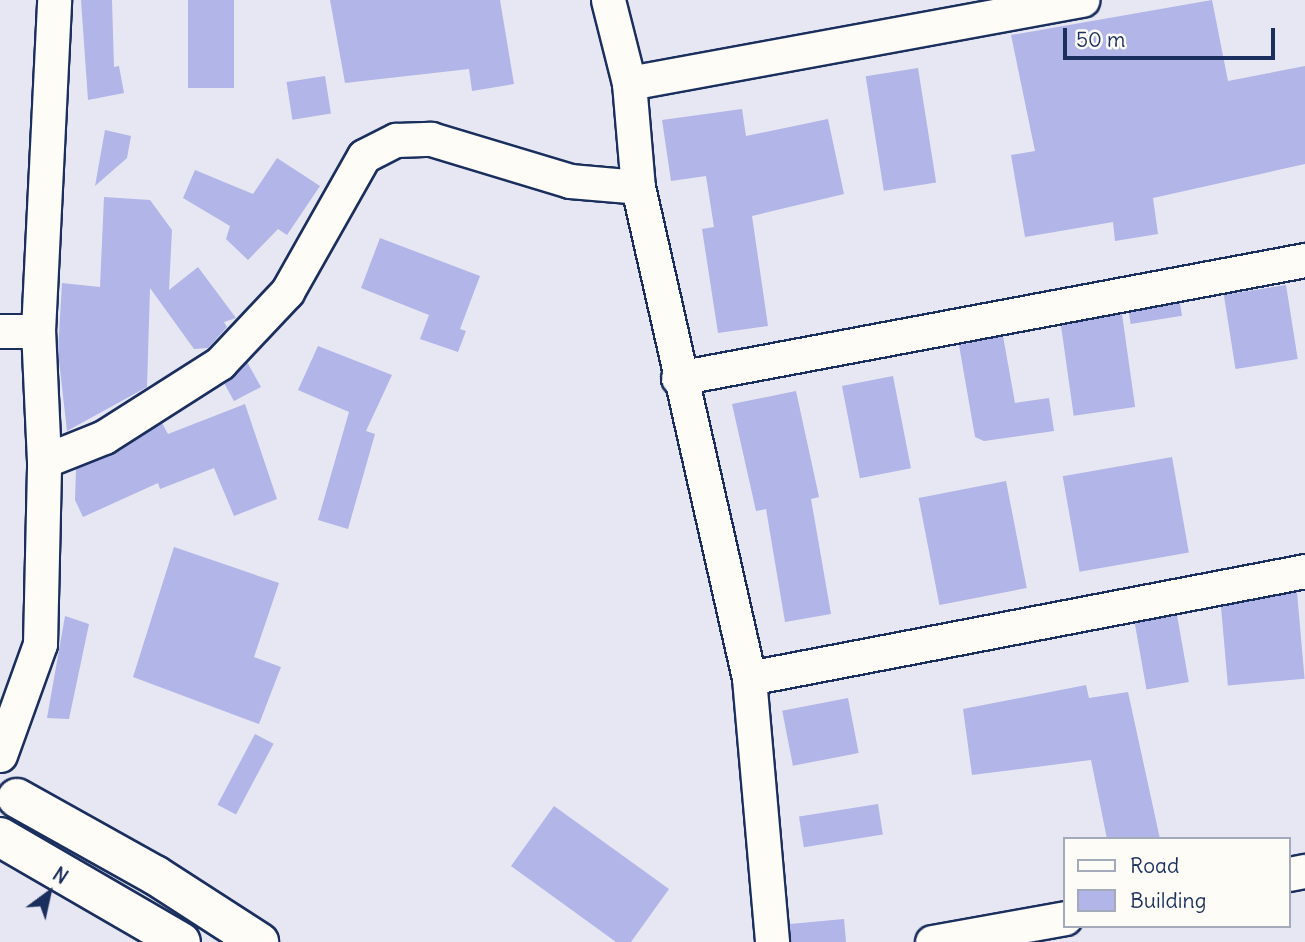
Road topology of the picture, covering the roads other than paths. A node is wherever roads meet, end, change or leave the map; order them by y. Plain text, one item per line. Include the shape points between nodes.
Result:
1 (54, 0) edge
2 (607, 0) edge
3 (1082, 0) edge
4 (992, 7) edge
5 (629, 83) junction
6 (638, 187) junction
7 (1305, 260) edge
8 (0, 331) edge
9 (38, 331) junction
10 (678, 378) junction
11 (44, 461) junction
12 (1305, 571) edge
13 (749, 678) junction
14 (0, 755) edge
15 (6, 800) edge
16 (0, 836) edge
17 (1064, 918) edge
18 (181, 942) edge
19 (259, 942) edge
20 (772, 942) edge
21 (932, 942) edge

1 - 9 street
2 - 5 street
3 - 4 street
4 - 5 street
5 - 6 street
6 - 10 street
6 - 11 street via 570,181 431,139 396,140 364,156 287,292 220,363 104,437
7 - 10 street
8 - 9 street
9 - 11 street
10 - 13 street
11 - 14 street via 40,644
12 - 13 street
13 - 20 street
15 - 19 main road via 156,875
16 - 18 main road
17 - 21 street

